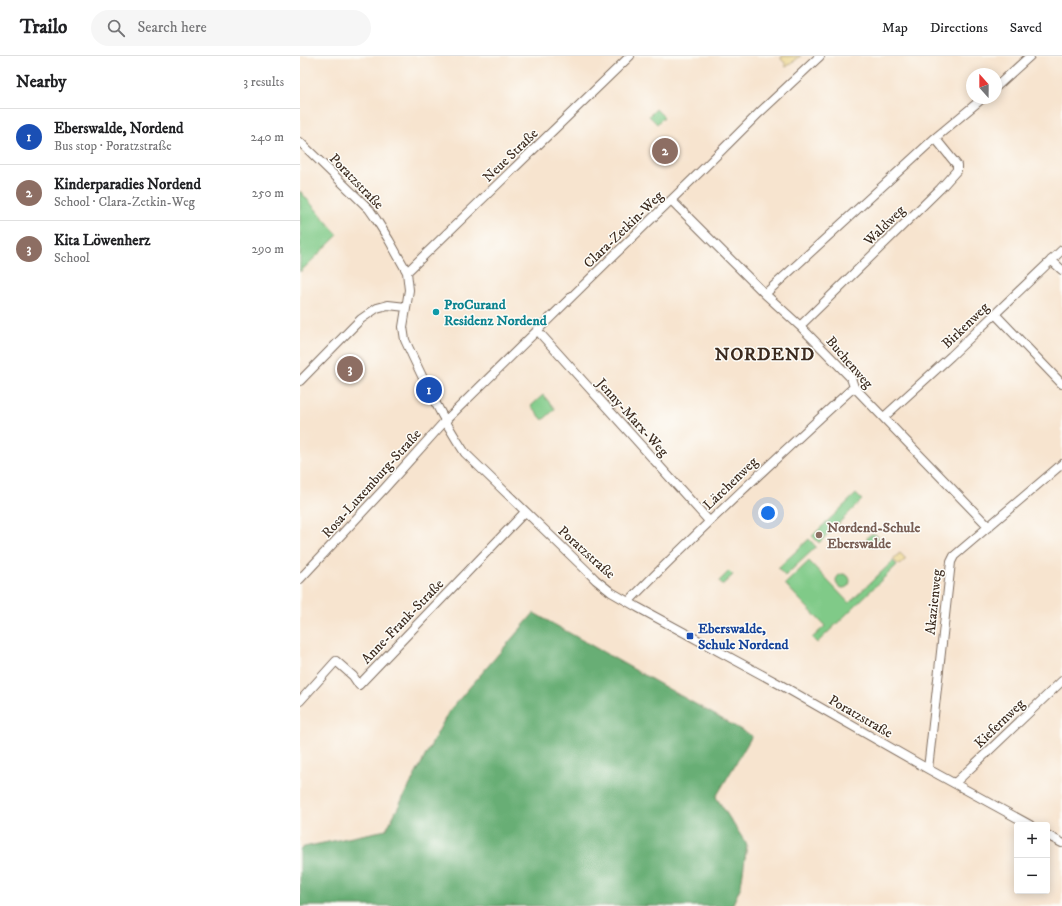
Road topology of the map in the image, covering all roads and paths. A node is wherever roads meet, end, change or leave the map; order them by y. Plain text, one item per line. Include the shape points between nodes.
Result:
1 (630, 56) edge
2 (820, 56) edge
3 (1030, 56) edge
4 (1002, 82) edge
5 (976, 104) edge
6 (935, 138) junction
7 (300, 142) edge
8 (671, 200) junction
9 (1062, 250) edge
10 (1051, 260) junction
11 (1062, 270) edge
12 (408, 272) junction
13 (765, 294) junction
14 (406, 307) junction
15 (995, 314) junction
16 (800, 326) junction
17 (537, 330) junction
18 (300, 381) edge
19 (1062, 384) edge
20 (854, 387) junction
21 (884, 417) junction
22 (445, 421) junction
23 (1062, 464) edge
24 (525, 512) junction
25 (709, 521) junction
26 (989, 527) junction
27 (300, 579) edge
28 (628, 602) junction
29 (1062, 681) edge
30 (300, 701) edge
31 (928, 769) junction
32 (955, 783) junction
33 (1025, 822) edge
34 (1050, 837) edge
35 (1062, 843) edge

1 - 12 street, Neue Straße
2 - 8 street, Clara-Zetkin-Weg
3 - 4 street
5 - 6 street, Waldweg
6 - 13 street, Waldweg
6 - 16 street, Waldweg via 957,165 957,170
7 - 12 street, Poratzstraße via 369,209
8 - 13 street, Buchenweg
8 - 17 street, Clara-Zetkin-Weg
9 - 10 street, Birkenweg
10 - 11 street
10 - 15 street, Birkenweg
12 - 14 street, Poratzstraße via 409,290
13 - 16 street, Buchenweg
14 - 18 street via 388,305 377,308 361,319
14 - 22 street, Poratzstraße via 403,327 405,340
15 - 19 street
15 - 21 street, Birkenweg
16 - 20 street, Buchenweg via 851,378
17 - 22 street, Clara-Zetkin-Weg
17 - 25 street, Jenny-Marx-Weg
20 - 21 street, Buchenweg
20 - 25 street, Lärchenweg
21 - 26 street, Buchenweg
22 - 24 street, Poratzstraße via 465,453
22 - 27 street, Rosa-Luxemburg-Straße
23 - 26 street, Akazienweg
24 - 28 street, Poratzstraße via 596,580
24 - 30 street, Anne-Frank-Straße via 359,685 336,661
25 - 28 street, Lärchenweg
26 - 31 street, Akazienweg via 954,556 951,562
28 - 31 street, Poratzstraße
29 - 32 street, Kiefernweg
31 - 32 street, Poratzstraße
32 - 33 street, Poratzstraße
34 - 35 street

